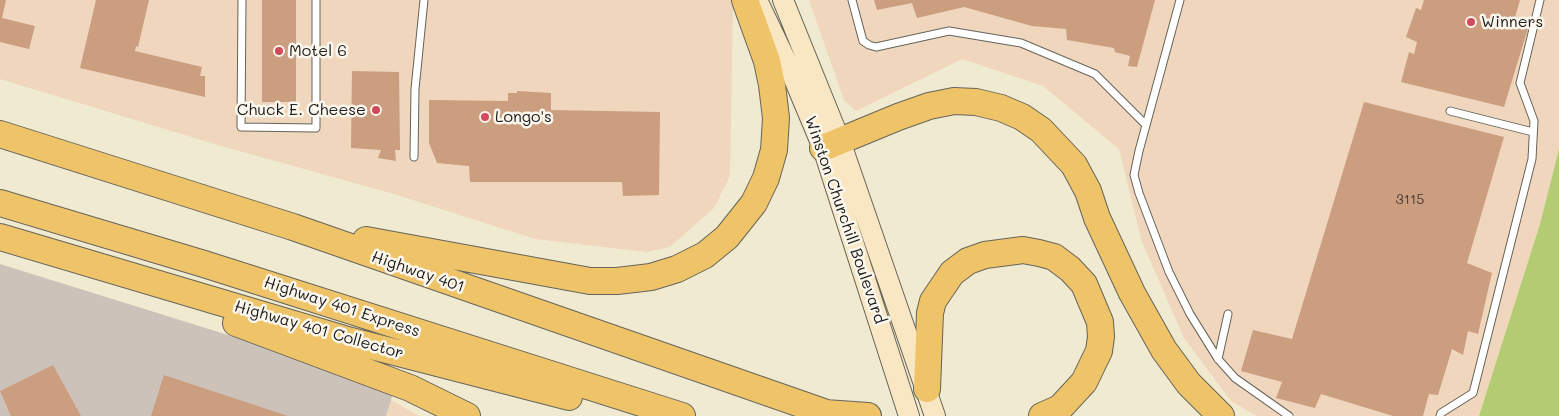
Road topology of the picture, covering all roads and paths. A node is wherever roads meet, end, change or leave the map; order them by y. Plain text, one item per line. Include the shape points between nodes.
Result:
1 (242, 0) edge
2 (316, 0) edge
3 (424, 0) edge
4 (744, 0) edge
5 (757, 0) edge
6 (783, 0) edge
7 (852, 0) edge
8 (1180, 0) edge
9 (1540, 0) edge
10 (1450, 111) dead end
11 (1145, 124) junction
12 (1533, 132) junction
13 (0, 134) edge
14 (832, 144) junction
15 (414, 157) dead end
16 (0, 203) edge
17 (293, 227) junction
18 (0, 237) edge
19 (1228, 314) dead end
20 (1218, 359) junction
21 (927, 389) junction
22 (830, 415) edge
23 (467, 416) edge
24 (639, 416) edge
25 (682, 416) edge
26 (868, 416) edge
27 (910, 416) edge
28 (935, 416) edge
29 (1042, 416) edge
30 (1221, 416) edge
31 (1289, 416) edge
32 (1440, 416) edge

1 - 2 lane via 242,127 288,128 316,128
3 - 15 lane via 415,89
4 - 17 highway via 767,61 772,84 776,118 774,150 766,178 746,215 716,247 692,263 651,277 590,281
5 - 14 main road, Winston Churchill Boulevard via 789,67
6 - 14 main road, Winston Churchill Boulevard
7 - 11 lane via 863,41 869,45 876,47 949,31 1020,43 1095,74
8 - 11 lane
9 - 12 lane via 1520,83 1534,121
10 - 12 lane
11 - 20 lane via 1134,175 1139,194 1169,272
12 - 32 lane via 1532,159 1473,393
13 - 17 highway, Highway 401
14 - 21 main road, Winston Churchill Boulevard
14 - 27 main road, Winston Churchill Boulevard
14 - 30 highway via 906,114 954,101 1002,108 1041,130 1074,165 1088,190 1097,218 1132,293 1164,350 1189,384
16 - 25 highway, Highway 401 Express via 204,264
17 - 22 highway, Highway 401
18 - 23 highway via 401,385
18 - 24 highway, Highway 401 Collector via 344,338
19 - 20 lane
20 - 31 lane via 1235,378
21 - 28 main road, Winston Churchill Boulevard
21 - 29 highway via 930,313 933,301 952,273 968,261 985,255 1023,250 1039,253 1054,257 1084,284 1100,322 1101,337 1099,351 1084,382 1060,408
22 - 26 highway, Highway 401

